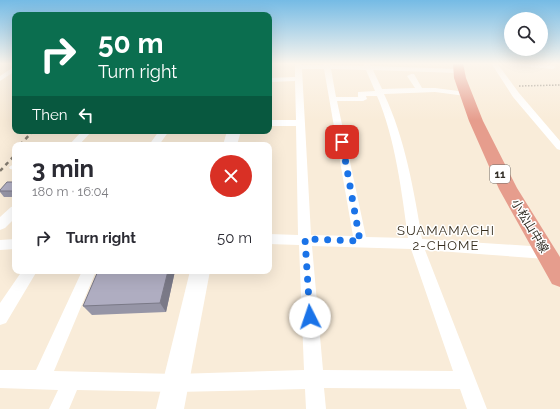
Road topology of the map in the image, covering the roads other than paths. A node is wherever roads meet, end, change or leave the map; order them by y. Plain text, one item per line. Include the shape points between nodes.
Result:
1 (299, 82) edge
2 (330, 82) edge
3 (375, 82) edge
4 (415, 82) edge
5 (462, 82) edge
6 (506, 82) edge
7 (420, 90) junction
8 (380, 92) junction
9 (466, 94) junction
10 (334, 99) junction
11 (272, 123) edge
12 (300, 124) junction
13 (84, 134) edge
14 (77, 142) edge
15 (560, 147) edge
16 (272, 239) edge
17 (305, 239) junction
18 (360, 241) junction
19 (12, 244) edge
20 (416, 244) junction
21 (0, 245) edge
22 (546, 253) junction
23 (28, 274) edge
24 (88, 274) edge
25 (199, 274) edge
26 (560, 277) edge
27 (0, 317) edge
28 (314, 379) junction
29 (0, 380) edge
30 (41, 380) junction
31 (466, 380) junction
32 (71, 381) junction
33 (176, 384) junction
34 (59, 409) edge
35 (170, 409) edge
36 (316, 409) edge
37 (477, 409) edge

1 - 12 street
2 - 10 street
3 - 8 street
4 - 7 street
5 - 9 main road, 小松山中線 / 11
6 - 15 street
7 - 8 street
7 - 9 street
8 - 10 street via 361,94 363,99
8 - 20 street via 389,112 408,192
9 - 22 main road, 小松山中線 / 11 via 508,189
10 - 18 street
11 - 12 street
12 - 17 street
13 - 14 street
16 - 17 street
17 - 18 street
17 - 28 street
18 - 20 street
19 - 21 street
20 - 22 street
20 - 31 street
22 - 26 main road, 小松山中線 / 11
23 - 27 street
24 - 30 street
25 - 33 street
28 - 31 street
28 - 33 street
28 - 36 street
29 - 30 street
30 - 32 street
31 - 37 street
32 - 33 street
32 - 34 street
33 - 35 street

